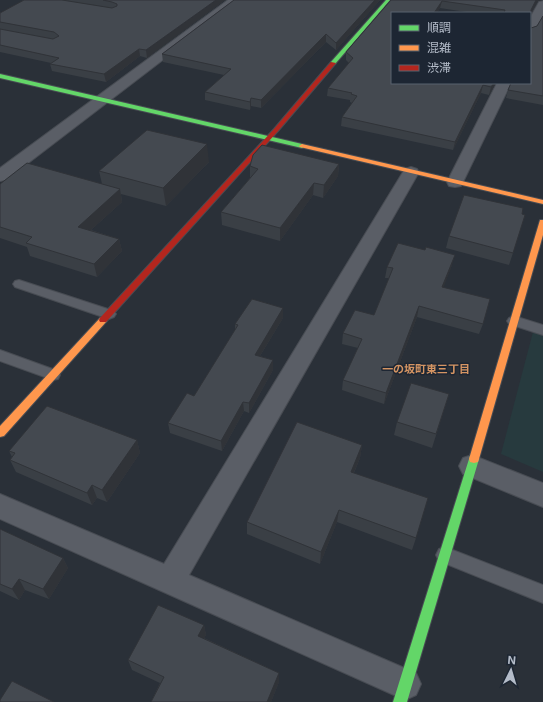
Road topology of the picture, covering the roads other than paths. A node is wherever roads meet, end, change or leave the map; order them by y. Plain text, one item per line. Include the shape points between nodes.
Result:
1 (235, 0) edge
2 (388, 0) edge
3 (543, 4) edge
4 (531, 28) edge
5 (0, 76) edge
6 (504, 84) edge
7 (103, 100) junction
8 (268, 138) junction
9 (411, 172) junction
10 (0, 176) edge
11 (455, 182) junction
12 (543, 202) edge
13 (543, 222) edge
14 (19, 284) dead end
15 (109, 314) junction
16 (514, 321) junction
17 (543, 330) edge
18 (0, 355) edge
19 (53, 374) junction
20 (0, 433) edge
21 (472, 466) junction
22 (543, 495) edge
23 (0, 506) edge
24 (444, 555) junction
25 (170, 581) junction
26 (543, 594) edge
27 (402, 693) edge

1 - 7 street
2 - 8 street
3 - 4 street
5 - 7 street
6 - 11 street
7 - 8 street
7 - 10 street
8 - 9 street
8 - 15 street
9 - 11 street
9 - 25 street
11 - 12 street
13 - 16 street
14 - 15 lane
15 - 19 street
16 - 17 lane
16 - 21 street
18 - 19 lane
19 - 20 street
21 - 22 street
21 - 24 street
23 - 25 street
24 - 26 lane
24 - 27 street
25 - 27 street

